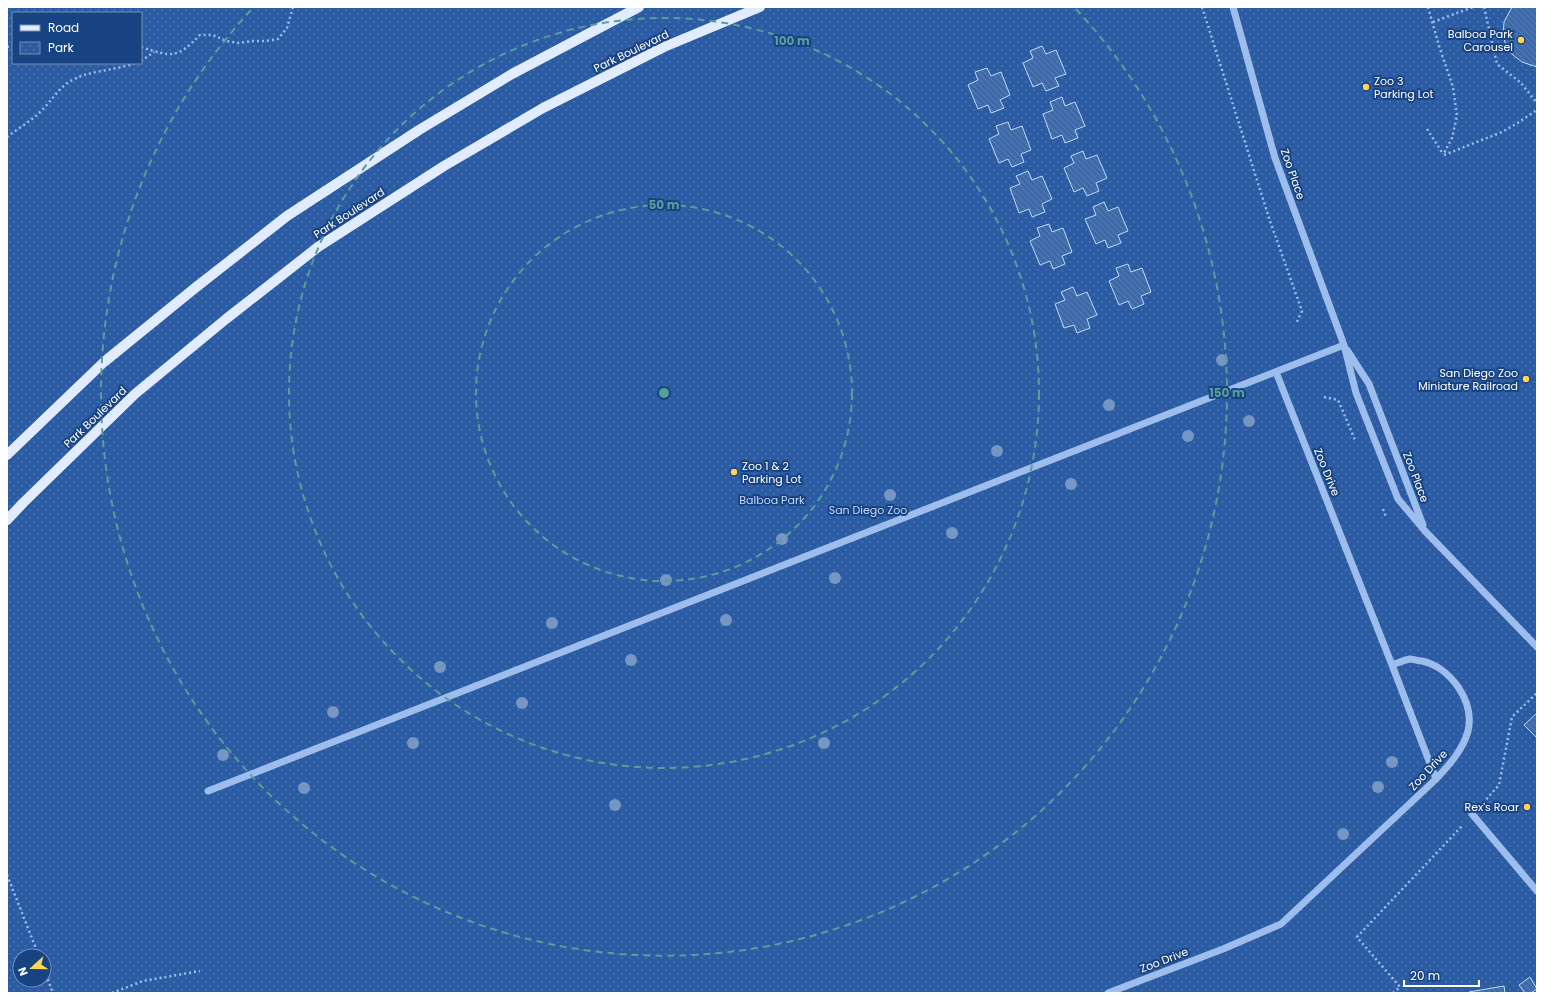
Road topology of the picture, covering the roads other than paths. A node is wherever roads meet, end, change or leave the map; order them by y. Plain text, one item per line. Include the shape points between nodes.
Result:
1 (639, 7) edge
2 (760, 7) edge
3 (1233, 7) edge
4 (1344, 345) junction
5 (1276, 372) junction
6 (7, 455) edge
7 (7, 520) edge
8 (1425, 531) junction
9 (1534, 640) edge
10 (1537, 647) edge
11 (1392, 665) junction
12 (1436, 779) junction
13 (208, 791) dead end
14 (1472, 814) road end
15 (1537, 891) edge
16 (1108, 993) edge

1 - 6 main road via 512,74 419,130 287,216 104,362
2 - 7 main road, Park Boulevard via 664,47 543,108 444,166 318,247 135,394
3 - 4 street, Zoo Place via 1275,158
4 - 5 street
4 - 8 street, Zoo Place via 1369,384
4 - 8 street, Zoo Place via 1356,393 1398,499
5 - 11 street, Zoo Drive
5 - 13 street
8 - 9 street, Zoo Place
9 - 10 street, Zoo Place
11 - 12 street
11 - 12 street, Zoo Drive via 1411,659 1428,663 1456,682 1465,702 1470,719 1464,744 1449,766
12 - 16 street, Zoo Drive via 1281,924
14 - 15 street

